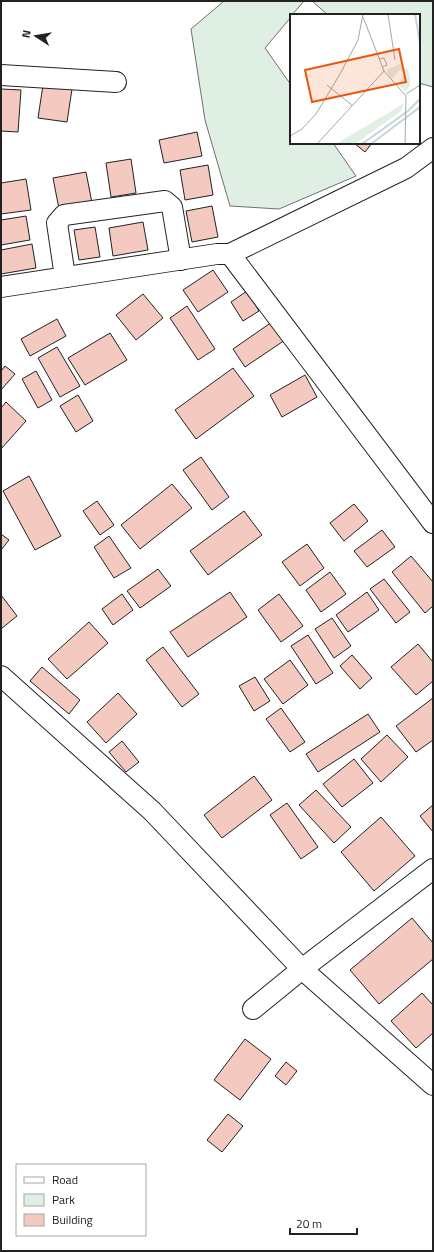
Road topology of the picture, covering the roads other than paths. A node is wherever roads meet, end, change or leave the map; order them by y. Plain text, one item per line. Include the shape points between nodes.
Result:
1 (1, 75) edge
2 (116, 82) dead end
3 (433, 148) edge
4 (230, 254) junction
5 (181, 260) junction
6 (65, 277) junction
7 (1, 287) edge
8 (433, 523) edge
9 (4, 684) edge
10 (433, 869) edge
11 (302, 969) junction
12 (253, 1010) dead end
13 (433, 1085) edge

1 - 2 street
3 - 4 street via 406,168
4 - 5 street
4 - 8 street
5 - 6 street
5 - 6 street via 172,207 165,201 64,215 57,223
6 - 7 street
9 - 11 street via 152,811
10 - 11 street
11 - 12 street
11 - 13 street

